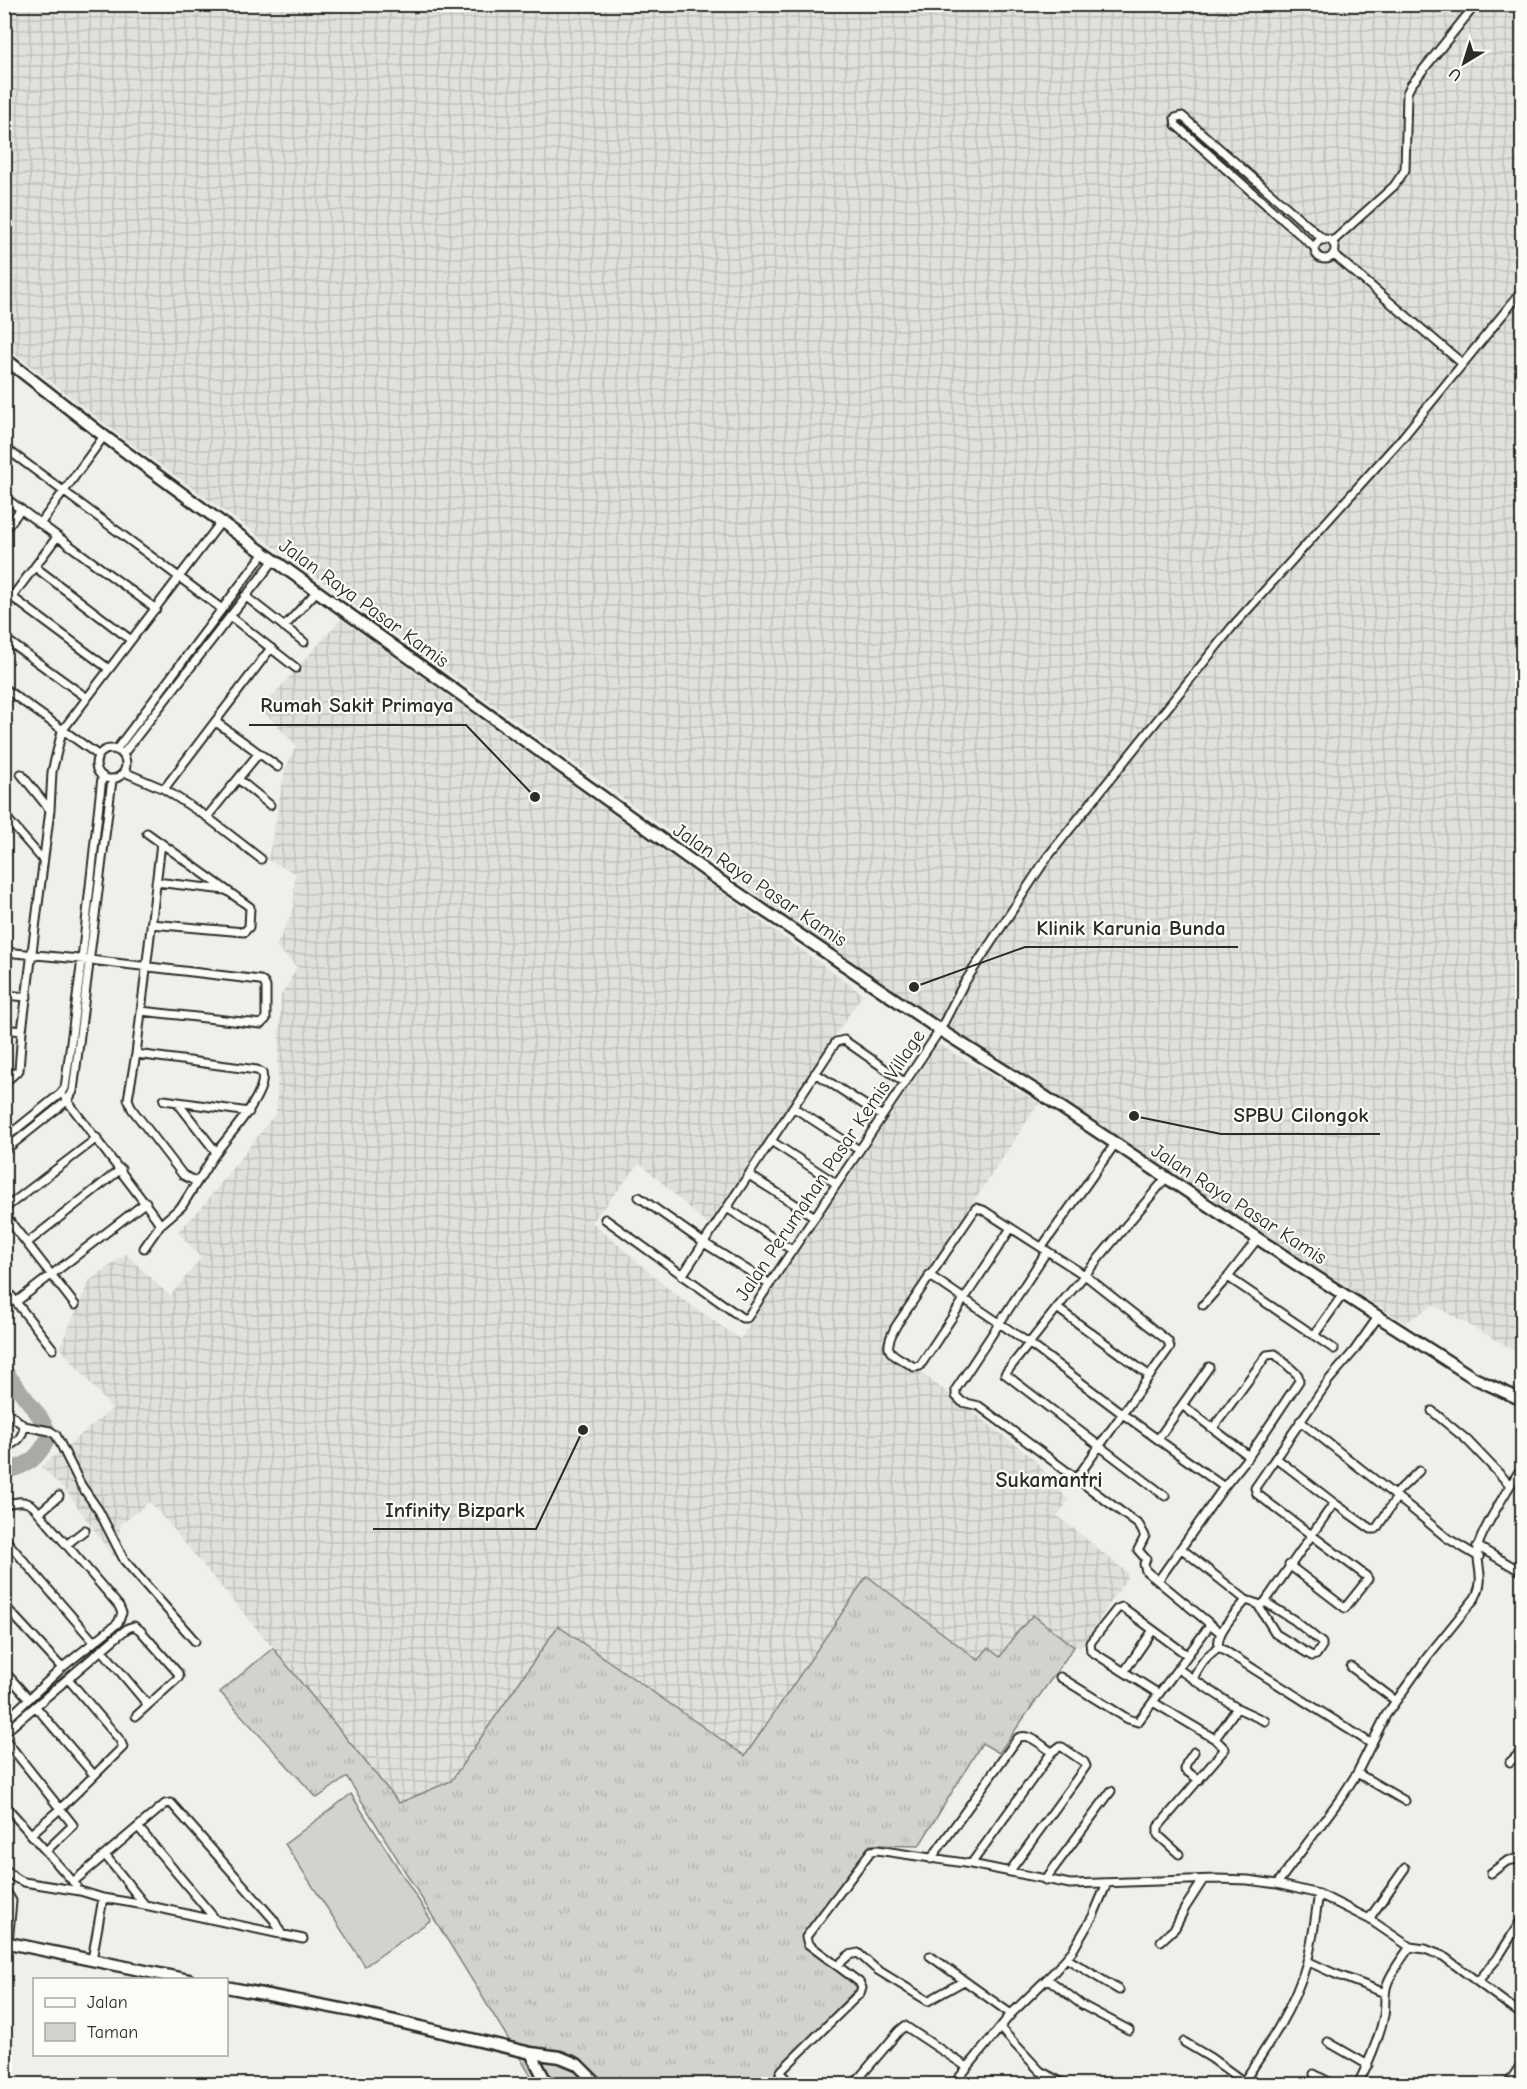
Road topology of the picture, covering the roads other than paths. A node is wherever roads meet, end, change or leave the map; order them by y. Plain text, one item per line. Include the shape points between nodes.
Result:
1 (1476, 4) edge
2 (1324, 240) junction
3 (1332, 242) junction
4 (1315, 248) junction
5 (1333, 254) junction
6 (1522, 291) edge
7 (4, 358) edge
8 (1463, 364) junction
9 (104, 436) junction
10 (4, 447) edge
11 (64, 491) junction
12 (4, 497) edge
13 (21, 509) junction
14 (221, 522) junction
15 (40, 524) junction
16 (4, 531) edge
17 (57, 537) junction
18 (264, 553) junction
19 (274, 560) junction
20 (35, 567) junction
21 (180, 578) junction
22 (4, 591) edge
23 (316, 591) junction
24 (232, 596) junction
25 (12, 597) junction
26 (243, 600) junction
27 (156, 609) junction
28 (222, 609) junction
29 (230, 616) junction
30 (284, 627) junction
31 (4, 638) edge
32 (131, 640) junction
33 (304, 642) dead end
34 (271, 648) junction
35 (296, 668) dead end
36 (109, 669) junction
37 (4, 687) edge
38 (87, 698) junction
39 (216, 722) junction
40 (62, 731) junction
41 (119, 752) junction
42 (259, 753) junction
43 (98, 755) junction
44 (278, 767) dead end
45 (124, 772) junction
46 (21, 774) dead end
47 (102, 777) junction
48 (238, 779) junction
49 (112, 780) junction
50 (164, 789) junction
51 (270, 805) dead end
52 (50, 810) junction
53 (4, 815) edge
54 (207, 817) junction
55 (147, 833) dead end
56 (160, 843) junction
57 (43, 860) junction
58 (261, 860) dead end
59 (156, 882) junction
60 (225, 890) junction
61 (151, 924) junction
62 (4, 952) edge
63 (33, 956) junction
64 (82, 959) junction
65 (90, 960) junction
66 (146, 966) junction
67 (4, 995) edge
68 (27, 997) junction
69 (141, 1011) junction
70 (4, 1029) edge
71 (939, 1030) junction
72 (22, 1031) junction
73 (136, 1054) junction
74 (815, 1073) junction
75 (904, 1082) junction
76 (4, 1083) edge
77 (60, 1094) junction
78 (164, 1100) dead end
79 (68, 1101) junction
80 (177, 1102) junction
81 (793, 1107) junction
82 (249, 1112) junction
83 (882, 1116) junction
84 (4, 1138) edge
85 (96, 1138) junction
86 (771, 1141) junction
87 (1115, 1144) junction
88 (859, 1150) junction
89 (4, 1151) edge
90 (216, 1152) junction
91 (121, 1169) junction
92 (749, 1175) junction
93 (1166, 1178) junction
94 (197, 1182) junction
95 (837, 1184) junction
96 (639, 1197) dead end
97 (146, 1202) junction
98 (727, 1208) junction
99 (4, 1209) edge
100 (4, 1214) edge
101 (815, 1217) junction
102 (605, 1219) dead end
103 (160, 1225) junction
104 (1011, 1228) junction
105 (1258, 1238) junction
106 (27, 1243) junction
107 (704, 1243) junction
108 (144, 1248) dead end
109 (1045, 1249) junction
110 (792, 1251) junction
111 (52, 1275) junction
112 (929, 1275) junction
113 (682, 1276) junction
114 (1086, 1276) junction
115 (1228, 1277) junction
116 (770, 1284) junction
117 (4, 1287) edge
118 (1343, 1294) junction
119 (965, 1300) junction
120 (16, 1302) junction
121 (75, 1305) dead end
122 (1203, 1305) dead end
123 (1057, 1308) junction
124 (1378, 1317) junction
125 (999, 1323) junction
126 (1315, 1334) junction
127 (1030, 1344) junction
128 (53, 1349) dead end
129 (1334, 1349) dead end
130 (1209, 1367) dead end
131 (1150, 1376) junction
132 (1522, 1400) edge
133 (1182, 1405) junction
134 (4, 1409) edge
135 (1432, 1411) dead end
136 (1124, 1415) junction
137 (1300, 1421) junction
138 (24, 1426) junction
139 (1213, 1428) junction
140 (1158, 1439) junction
141 (1101, 1446) junction
142 (4, 1449) edge
143 (1249, 1456) junction
144 (1276, 1458) junction
145 (1522, 1467) edge
146 (1419, 1471) dead end
147 (1076, 1479) junction
148 (1510, 1485) junction
149 (1224, 1487) junction
150 (1394, 1495) junction
151 (58, 1496) dead end
152 (1165, 1496) dead end
153 (1334, 1503) junction
154 (4, 1505) edge
155 (39, 1513) junction
156 (85, 1530) dead end
157 (1311, 1534) junction
158 (4, 1539) edge
159 (66, 1545) junction
160 (1477, 1546) junction
161 (1182, 1549) junction
162 (1479, 1557) junction
163 (1289, 1565) junction
164 (1522, 1572) edge
165 (1158, 1581) junction
166 (1246, 1600) junction
167 (1262, 1603) junction
168 (4, 1605) edge
169 (1210, 1625) junction
170 (1153, 1630) junction
171 (1221, 1633) junction
172 (195, 1641) dead end
173 (94, 1642) junction
174 (1220, 1647) junction
175 (102, 1650) junction
176 (1187, 1655) junction
177 (1351, 1667) dead end
178 (62, 1668) junction
179 (1178, 1668) junction
180 (4, 1671) edge
181 (1124, 1672) junction
182 (1060, 1677) dead end
183 (1193, 1679) junction
184 (69, 1680) junction
185 (1159, 1694) junction
186 (29, 1699) junction
187 (1396, 1701) junction
188 (1154, 1702) junction
189 (148, 1705) junction
190 (36, 1707) junction
191 (1237, 1708) junction
192 (136, 1716) dead end
193 (1265, 1721) dead end
194 (4, 1722) edge
195 (4, 1733) edge
196 (4, 1738) edge
197 (1215, 1739) junction
198 (1372, 1744) junction
199 (1522, 1751) edge
200 (1052, 1752) junction
201 (1194, 1752) dead end
202 (1510, 1762) dead end
203 (1357, 1773) junction
204 (94, 1775) junction
205 (1199, 1780) junction
206 (1111, 1791) dead end
207 (1405, 1801) dead end
208 (4, 1804) edge
209 (61, 1808) junction
210 (138, 1827) junction
211 (31, 1834) junction
212 (46, 1851) junction
213 (1179, 1854) dead end
214 (105, 1855) junction
215 (1522, 1858) edge
216 (931, 1859) junction
217 (971, 1864) junction
218 (4, 1868) edge
219 (1405, 1868) dead end
220 (1010, 1871) junction
221 (1491, 1873) dead end
222 (1046, 1880) junction
223 (1203, 1880) junction
224 (74, 1882) junction
225 (1107, 1883) junction
226 (1276, 1884) junction
227 (4, 1888) edge
228 (80, 1891) junction
229 (1319, 1894) junction
230 (103, 1898) junction
231 (145, 1905) junction
232 (1368, 1919) junction
233 (1522, 1919) edge
234 (216, 1920) junction
235 (282, 1935) junction
236 (303, 1939) dead end
237 (1161, 1941) dead end
238 (6, 1943) edge
239 (1410, 1947) junction
240 (930, 1956) dead end
241 (1066, 1958) junction
242 (92, 1960) junction
243 (1307, 1961) junction
244 (1337, 1965) dead end
245 (837, 1966) junction
246 (1333, 1973) junction
247 (179, 1978) edge
248 (1047, 1979) junction
249 (964, 1981) junction
250 (1478, 1981) junction
251 (228, 1987) edge
252 (1119, 1990) dead end
253 (1385, 1993) junction
254 (1011, 2014) junction
255 (1522, 2015) edge
256 (1001, 2029) junction
257 (1129, 2030) dead end
258 (1184, 2042) dead end
259 (1328, 2042) dead end
260 (531, 2053) junction
261 (1522, 2063) edge
262 (1368, 2064) junction
263 (967, 2067) junction
264 (1314, 2074) dead end
265 (1243, 2083) edge
266 (547, 2085) edge
267 (597, 2085) edge
268 (791, 2085) edge
269 (854, 2085) edge
270 (954, 2085) edge
271 (1065, 2085) edge
272 (1333, 2085) edge
273 (1358, 2085) edge
274 (1508, 2085) edge

1 - 3 street via 1407,93 1405,170 1394,186
2 - 3 street
2 - 4 street
2 - 4 street via 1182,116 1176,118 1176,124
3 - 5 street
4 - 5 street via 1322,259
5 - 8 street
6 - 8 street, Jalan Perumahan Pasar Kemis Village
7 - 9 main road, Jalan Raya Pasar Kamis
8 - 71 street, Jalan Perumahan Pasar Kemis Village via 1403,437 1232,627 1046,859 963,984
9 - 11 street
9 - 14 main road, Jalan Raya Pasar Kamis
10 - 11 street
11 - 15 street
11 - 21 street
12 - 13 street
13 - 15 street
13 - 16 street
14 - 18 main road, Jalan Raya Pasar Kamis
14 - 21 street
15 - 17 street
17 - 20 street
17 - 27 street
18 - 19 main road, Jalan Raya Pasar Kamis
18 - 24 street
19 - 23 main road, Jalan Raya Pasar Kamis
19 - 26 street
20 - 25 street
20 - 32 street
21 - 27 street
21 - 28 street
22 - 25 street
23 - 30 street
23 - 71 main road, Jalan Raya Pasar Kamis via 710,874
24 - 26 street
24 - 28 street
25 - 36 street
26 - 29 street
26 - 30 street
27 - 32 street
28 - 41 street
29 - 34 street
29 - 41 street
30 - 33 street
31 - 38 street
32 - 36 street
34 - 35 street
34 - 39 street
36 - 38 street
37 - 40 street
38 - 40 street
39 - 42 street
39 - 50 street
40 - 43 street
40 - 52 street via 52,772
41 - 43 street via 106,749
41 - 45 street via 126,763
42 - 44 street
42 - 48 street
43 - 47 street via 96,767
45 - 49 street
45 - 50 street
46 - 52 street
47 - 49 street
47 - 64 street
48 - 51 street
48 - 54 street
49 - 65 street
50 - 54 street
52 - 57 street
53 - 57 street
54 - 58 street
55 - 56 street
56 - 59 street
56 - 60 street
57 - 63 street
59 - 60 street
59 - 61 street
60 - 61 street via 250,907 246,931
61 - 66 street
62 - 63 street
63 - 64 street
63 - 68 street
64 - 65 street
64 - 77 street via 65,1088
65 - 66 street
65 - 79 street via 73,1091
66 - 69 street
66 - 69 street via 260,980 266,987 266,1020 261,1024
67 - 68 street
68 - 72 street
69 - 73 street
70 - 72 street
71 - 75 street, Jalan Perumahan Pasar Kemis Village
71 - 87 main road, Jalan Raya Pasar Kamis
72 - 76 street via 19,1070
73 - 82 street via 262,1073 263,1082
73 - 94 street via 128,1104 183,1175
74 - 75 street via 838,1041 844,1040
74 - 81 street
74 - 83 street
75 - 83 street, Jalan Perumahan Pasar Kemis Village
77 - 79 street
77 - 84 street
78 - 80 street
79 - 85 street
79 - 89 street
80 - 82 street
80 - 90 street
81 - 86 street
81 - 88 street
82 - 90 street
83 - 88 street, Jalan Perumahan Pasar Kemis Village
85 - 91 street
85 - 99 street
86 - 92 street
86 - 95 street
87 - 93 main road, Jalan Raya Pasar Kamis
87 - 109 street
88 - 95 street, Jalan Perumahan Pasar Kemis Village
90 - 94 street
91 - 97 street
91 - 106 street
92 - 98 street
92 - 101 street
93 - 105 main road, Jalan Raya Pasar Kamis
93 - 114 street
94 - 103 street via 182,1206
95 - 101 street, Jalan Perumahan Pasar Kemis Village
96 - 107 street
97 - 103 street
97 - 111 street
98 - 107 street
98 - 110 street
100 - 106 street
101 - 110 street, Jalan Perumahan Pasar Kemis Village
102 - 113 street
103 - 108 street
104 - 109 street
104 - 112 street via 976,1208
104 - 119 street
105 - 115 street
105 - 118 main road, Jalan Raya Pasar Kamis
106 - 111 street
107 - 113 street
107 - 116 street
109 - 114 street
109 - 125 street
110 - 116 street, Jalan Perumahan Pasar Kemis Village
111 - 120 street
111 - 121 street
112 - 119 street
112 - 119 street via 892,1334 889,1352 914,1368 920,1366
113 - 116 street, Jalan Perumahan Pasar Kemis Village via 742,1318 747,1318
114 - 123 street
114 - 131 street via 1170,1344
115 - 122 street
115 - 126 street
117 - 120 street
118 - 124 main road, Jalan Raya Pasar Kamis
118 - 126 street
119 - 125 street
120 - 128 street
123 - 127 street
123 - 131 street
124 - 132 main road, Jalan Raya Pasar Kamis via 1474,1378
124 - 137 street
125 - 127 street
125 - 147 street via 956,1389 956,1396 962,1402 979,1406
126 - 129 street
127 - 136 street
127 - 141 street via 1005,1374
130 - 133 street
131 - 136 street
133 - 139 street
133 - 140 street
134 - 138 street
135 - 148 street via 1467,1440
136 - 140 street
136 - 141 street
137 - 144 street
137 - 150 street
138 - 142 street via 18,1441
138 - 172 street via 51,1431 61,1441 124,1560
139 - 143 street
139 - 143 street via 1267,1355 1275,1354 1298,1375 1299,1381
140 - 149 street
141 - 147 street
141 - 152 street
143 - 149 street
144 - 153 street
144 - 157 street via 1256,1486 1256,1492
145 - 148 street
146 - 150 street
147 - 165 street via 1139,1525 1145,1536 1138,1550 1146,1559 1144,1568
148 - 160 street
149 - 161 street
150 - 153 street via 1374,1529
150 - 162 street via 1447,1539
151 - 155 street
153 - 157 street
154 - 155 street via 28,1502
155 - 159 street
156 - 159 street
157 - 163 street
157 - 163 street via 1366,1576 1367,1581 1345,1608
158 - 173 street
159 - 173 street via 123,1613 118,1623
160 - 162 street
160 - 164 street
161 - 165 street
161 - 166 street
162 - 187 street via 1480,1588 1475,1598
163 - 167 street
165 - 169 street
166 - 167 street
166 - 171 street
167 - 167 street via 1276,1634 1316,1655 1322,1643 1294,1620
168 - 178 street
169 - 171 street
169 - 176 street
170 - 176 street
170 - 181 street
170 - 181 street via 1119,1608 1090,1643 1091,1650
171 - 174 street
173 - 178 street
174 - 183 street via 1206,1656
174 - 198 street
175 - 184 street
175 - 189 street
175 - 189 street via 134,1626 178,1673 177,1680
176 - 179 street
177 - 187 street
178 - 186 street
179 - 183 street
179 - 185 street
180 - 186 street
181 - 185 street
182 - 188 street via 1134,1722 1141,1720
183 - 191 street
184 - 190 street
184 - 204 street via 123,1747
185 - 188 street
186 - 194 street
187 - 198 street
188 - 197 street
189 - 192 street
190 - 195 street
190 - 204 street
191 - 193 street
191 - 197 street
196 - 209 street
197 - 205 street via 1225,1749
198 - 203 street
199 - 202 street
200 - 216 street via 1028,1736 1018,1738
200 - 217 street
200 - 220 street via 1062,1747 1084,1762 1084,1770
201 - 205 street via 1185,1770
203 - 207 street
203 - 226 street
204 - 209 street
205 - 213 street via 1158,1827 1158,1835
206 - 222 street
208 - 211 street
209 - 211 street
209 - 212 street via 74,1826
210 - 214 street
210 - 234 street
210 - 235 street via 165,1804 174,1805 274,1920
211 - 212 street
212 - 224 street
214 - 224 street
214 - 231 street
215 - 221 street
216 - 217 street
216 - 245 street via 871,1851 806,1937 808,1944
217 - 220 street
218 - 228 street via 19,1880
219 - 232 street
220 - 222 street
222 - 225 street
223 - 225 street
223 - 226 street
223 - 237 street via 1175,1928
224 - 228 street
225 - 241 street via 1093,1916
226 - 229 street
227 - 238 street via 12,1901
228 - 230 street
229 - 232 street
229 - 243 street
230 - 231 street
230 - 242 street
231 - 234 street
232 - 239 street
233 - 250 street
234 - 235 street
235 - 236 street
238 - 242 main road
239 - 250 street via 1443,1956
239 - 253 street
240 - 249 street
241 - 248 street
241 - 252 street
242 - 247 main road
243 - 246 street
243 - 265 street via 1280,2027
244 - 246 street
245 - 249 street via 849,1954 858,1953 876,1969 928,2001
245 - 268 street via 862,1988 782,2070 780,2073
246 - 253 street
248 - 254 street
248 - 257 street via 1082,2005
249 - 254 street
250 - 255 street
251 - 260 main road via 357,2012
253 - 262 street via 1384,2012
254 - 256 street
256 - 263 street
256 - 271 street via 1040,2071
258 - 265 street
259 - 262 street
260 - 266 main road
260 - 267 main road via 577,2064
261 - 274 street
262 - 273 street
263 - 269 street via 905,2026
263 - 270 street
264 - 272 street

